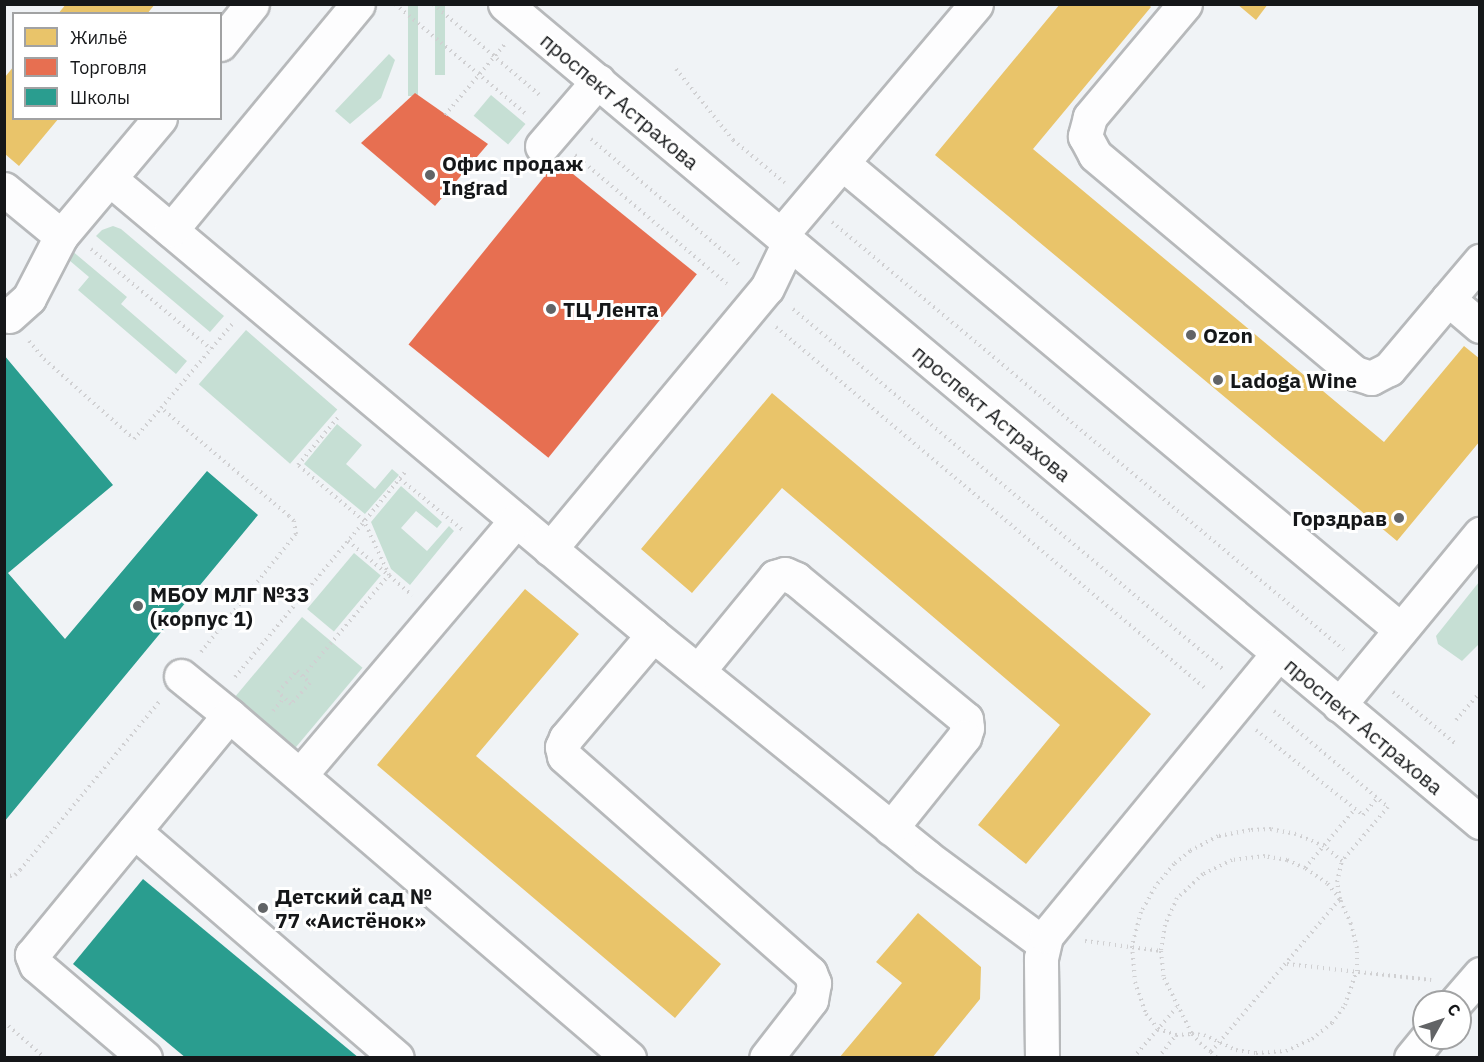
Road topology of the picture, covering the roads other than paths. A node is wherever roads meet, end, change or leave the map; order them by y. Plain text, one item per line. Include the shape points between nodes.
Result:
1 (252, 4) edge
2 (358, 4) edge
3 (976, 4) edge
4 (1185, 4) edge
5 (515, 13) edge
6 (222, 42) edge
7 (598, 81) junction
8 (158, 120) edge
9 (553, 133) road end
10 (842, 163) junction
11 (110, 179) junction
12 (4, 189) edge
13 (171, 230) junction
14 (64, 233) junction
15 (785, 238) junction
16 (1479, 261) edge
17 (1448, 299) junction
18 (9, 316) road end
19 (1479, 326) edge
20 (516, 520) junction
21 (1479, 534) edge
22 (550, 549) junction
23 (1401, 630) junction
24 (653, 635) junction
25 (1278, 654) junction
26 (698, 671) junction
27 (181, 676) road end
28 (1340, 705) junction
29 (229, 715) junction
30 (300, 775) junction
31 (1479, 822) edge
32 (891, 828) junction
33 (134, 831) junction
34 (1044, 940) junction
35 (145, 1058) edge
36 (397, 1058) edge
37 (628, 1058) edge
38 (766, 1058) edge
39 (1042, 1058) edge

1 - 6 street
2 - 13 street
3 - 10 street
4 - 17 street via 1090,117 1085,136 1095,154 1355,373 1371,378 1389,369
5 - 7 street, проспект Астрахова
7 - 9 street
7 - 15 street, проспект Астрахова
8 - 11 street
10 - 15 street
10 - 23 street
11 - 13 street
11 - 14 street
12 - 14 street
13 - 20 street
14 - 18 street via 29,298
15 - 22 street via 760,297
15 - 25 street, проспект Астрахова
16 - 17 street
17 - 19 street
20 - 22 street
20 - 30 street
21 - 23 street
22 - 24 street
23 - 28 street
24 - 26 street
24 - 38 street via 566,738 564,756 810,973 814,983 812,1000
25 - 28 street, проспект Астрахова
25 - 34 street
26 - 32 street
26 - 32 street via 775,577 790,575 805,587 966,719 964,737
27 - 29 street
28 - 31 street, проспект Астрахова
29 - 30 street
29 - 33 street
30 - 37 street
32 - 34 street via 1021,929
33 - 35 street via 32,958
33 - 36 street
34 - 39 street

